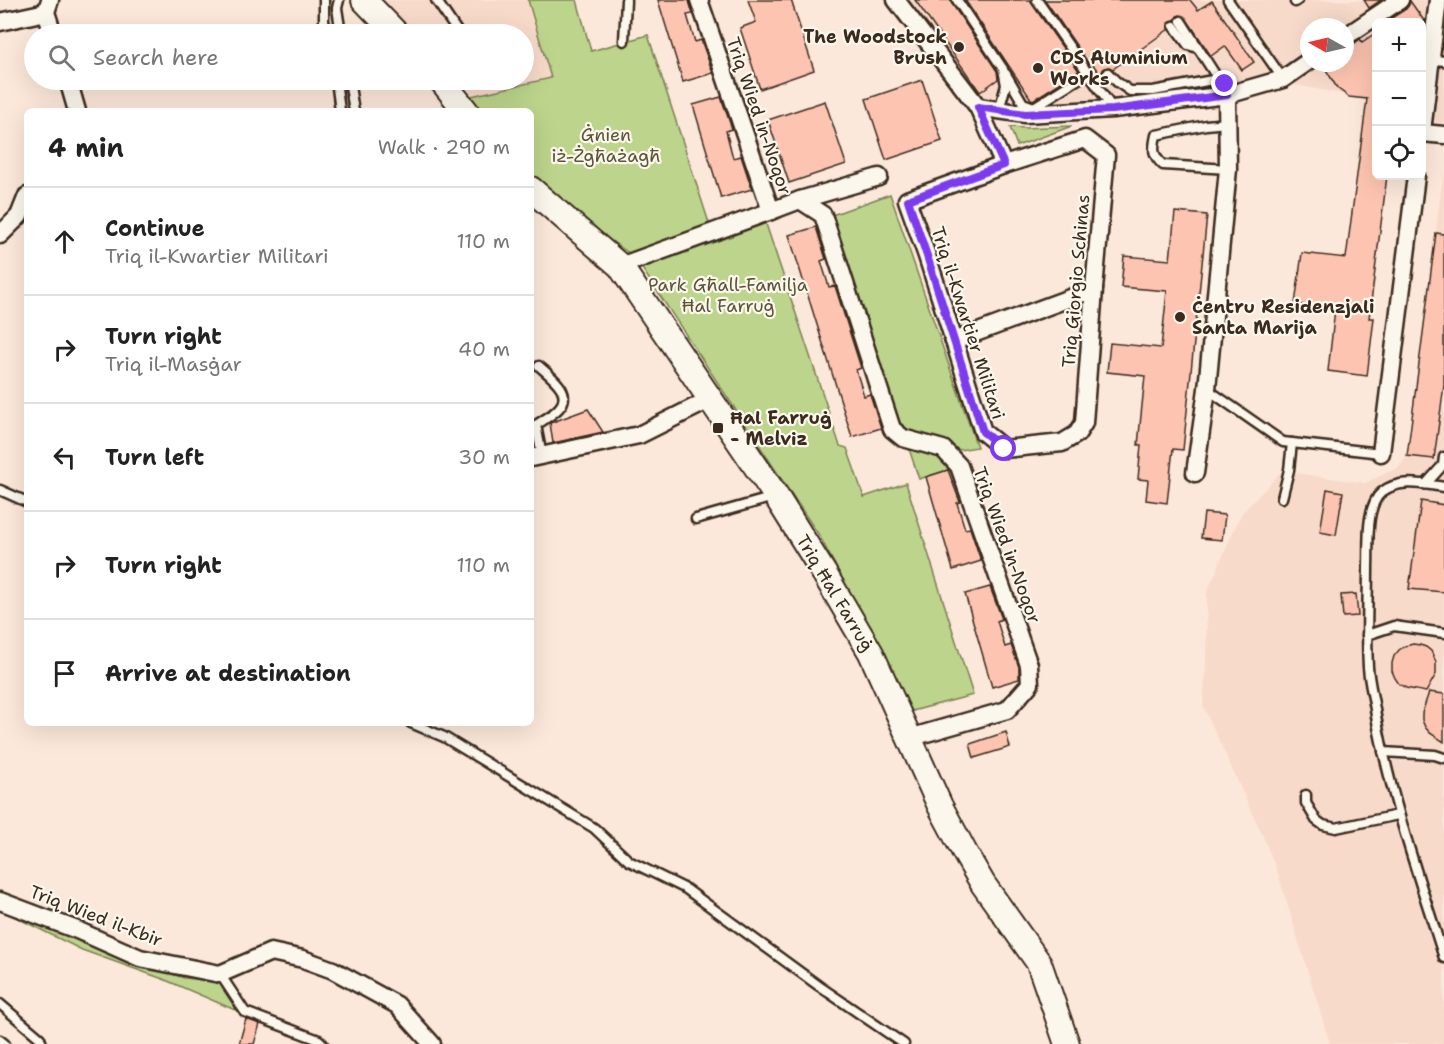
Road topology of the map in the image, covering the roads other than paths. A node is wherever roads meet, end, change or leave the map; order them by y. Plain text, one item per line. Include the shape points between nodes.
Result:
1 (324, 0) edge
2 (339, 0) edge
3 (364, 0) edge
4 (435, 0) edge
5 (626, 0) edge
6 (699, 0) edge
7 (896, 0) edge
8 (957, 0) edge
9 (1037, 0) edge
10 (1228, 0) edge
11 (1400, 0) edge
12 (1438, 0) edge
13 (48, 6) edge
14 (0, 22) edge
15 (1177, 23) dead end
16 (51, 24) edge
17 (325, 24) edge
18 (339, 24) edge
19 (388, 24) edge
20 (452, 24) edge
21 (1354, 31) edge
22 (624, 41) dead end
23 (1437, 60) edge
24 (1300, 67) edge
25 (1003, 69) junction
26 (1088, 73) junction
27 (1108, 73) dead end
28 (1218, 79) junction
29 (1283, 79) junction
30 (71, 90) edge
31 (337, 90) edge
32 (351, 90) edge
33 (449, 90) edge
34 (1227, 95) junction
35 (978, 107) junction
36 (76, 108) edge
37 (340, 108) edge
38 (354, 108) edge
39 (464, 108) edge
40 (999, 110) junction
41 (1113, 110) junction
42 (1227, 123) junction
43 (1423, 126) edge
44 (1426, 133) edge
45 (1444, 135) edge
46 (1004, 165) junction
47 (1228, 169) junction
48 (879, 177) dead end
49 (1415, 180) edge
50 (534, 192) edge
51 (800, 200) junction
52 (24, 204) edge
53 (771, 211) junction
54 (0, 235) edge
55 (620, 266) junction
56 (1094, 289) junction
57 (954, 341) junction
58 (540, 366) dead end
59 (1207, 388) junction
60 (711, 399) junction
61 (1292, 443) junction
62 (1004, 449) joint
63 (1381, 453) joint
64 (536, 457) edge
65 (1444, 457) edge
66 (1195, 473) dead end
67 (1426, 484) junction
68 (1444, 487) edge
69 (0, 490) edge
70 (776, 496) junction
71 (1282, 498) dead end
72 (24, 500) edge
73 (696, 519) dead end
74 (1444, 633) edge
75 (1367, 635) junction
76 (418, 726) edge
77 (909, 738) junction
78 (1383, 752) junction
79 (1444, 758) edge
80 (1306, 795) dead end
81 (1398, 815) junction
82 (0, 900) edge
83 (1444, 958) edge
84 (220, 974) junction
85 (0, 1004) edge
86 (0, 1040) edge
87 (5, 1044) edge
88 (42, 1044) edge
89 (323, 1044) edge
90 (432, 1044) edge
91 (904, 1044) edge
92 (1067, 1044) edge

1 - 17 lane
2 - 18 lane
3 - 19 main road
4 - 20 lane
5 - 22 lane
6 - 53 street, Triq Wied in-Noqor
7 - 35 street
8 - 25 lane
9 - 26 lane
10 - 29 lane
11 - 21 street
12 - 23 street
13 - 14 street
13 - 16 street
15 - 28 lane
23 - 43 street
24 - 29 street
25 - 26 lane via 1023,103 1034,107
25 - 40 lane via 1006,85
26 - 41 lane
27 - 28 lane via 1130,91
28 - 34 lane via 1225,84
29 - 34 street
30 - 36 street
31 - 37 lane
32 - 38 lane
33 - 39 main road
34 - 41 street
34 - 42 street
35 - 40 street
35 - 46 street
40 - 41 street via 1025,114
42 - 47 street
42 - 47 lane via 1156,135 1154,146 1156,158 1163,165
44 - 45 street
46 - 56 street, Triq Giorgio Schinas via 1085,139 1106,155
46 - 57 street, Triq il-Kwartier Militari via 908,200
47 - 59 street
48 - 51 street, Triq Wied in-Noqor
49 - 63 street
50 - 55 main road, Triq Ħal Farruġ
51 - 53 street, Triq Wied in-Noqor
51 - 77 street, Triq Wied in-Noqor via 823,215 892,429 903,438 943,449 959,466 1029,665 1030,684 1006,710
52 - 54 street via 19,216
53 - 55 street, Triq Wied in-Noqor
55 - 60 main road, Triq Ħal Farruġ
56 - 57 street
56 - 62 street, Triq Giorgio Schinas via 1084,423 1077,434 1062,443
57 - 62 street, Triq il-Kwartier Militari via 983,432
58 - 64 lane via 558,383 564,400 536,425
59 - 61 lane via 1283,442
59 - 66 street
60 - 64 street via 639,435
60 - 70 main road, Triq Ħal Farruġ
61 - 63 lane
61 - 71 lane
65 - 67 lane via 1443,465
67 - 68 lane
67 - 75 lane via 1396,484 1381,493 1371,510
69 - 72 lane
70 - 73 lane
70 - 77 main road, Triq Ħal Farruġ via 871,653
74 - 75 lane via 1394,626
75 - 78 lane via 1368,669
76 - 91 lane via 444,737 594,828 629,861 686,890
77 - 92 main road, Triq Ħal Farruġ via 965,853 1039,963
78 - 79 lane
78 - 81 lane
80 - 81 lane via 1316,820 1336,828
81 - 83 lane
82 - 84 street, Triq Wied il-Kbir via 140,958
84 - 89 lane via 245,1012
84 - 90 street via 271,952 303,959 333,970 397,1005
85 - 88 lane
86 - 87 lane

